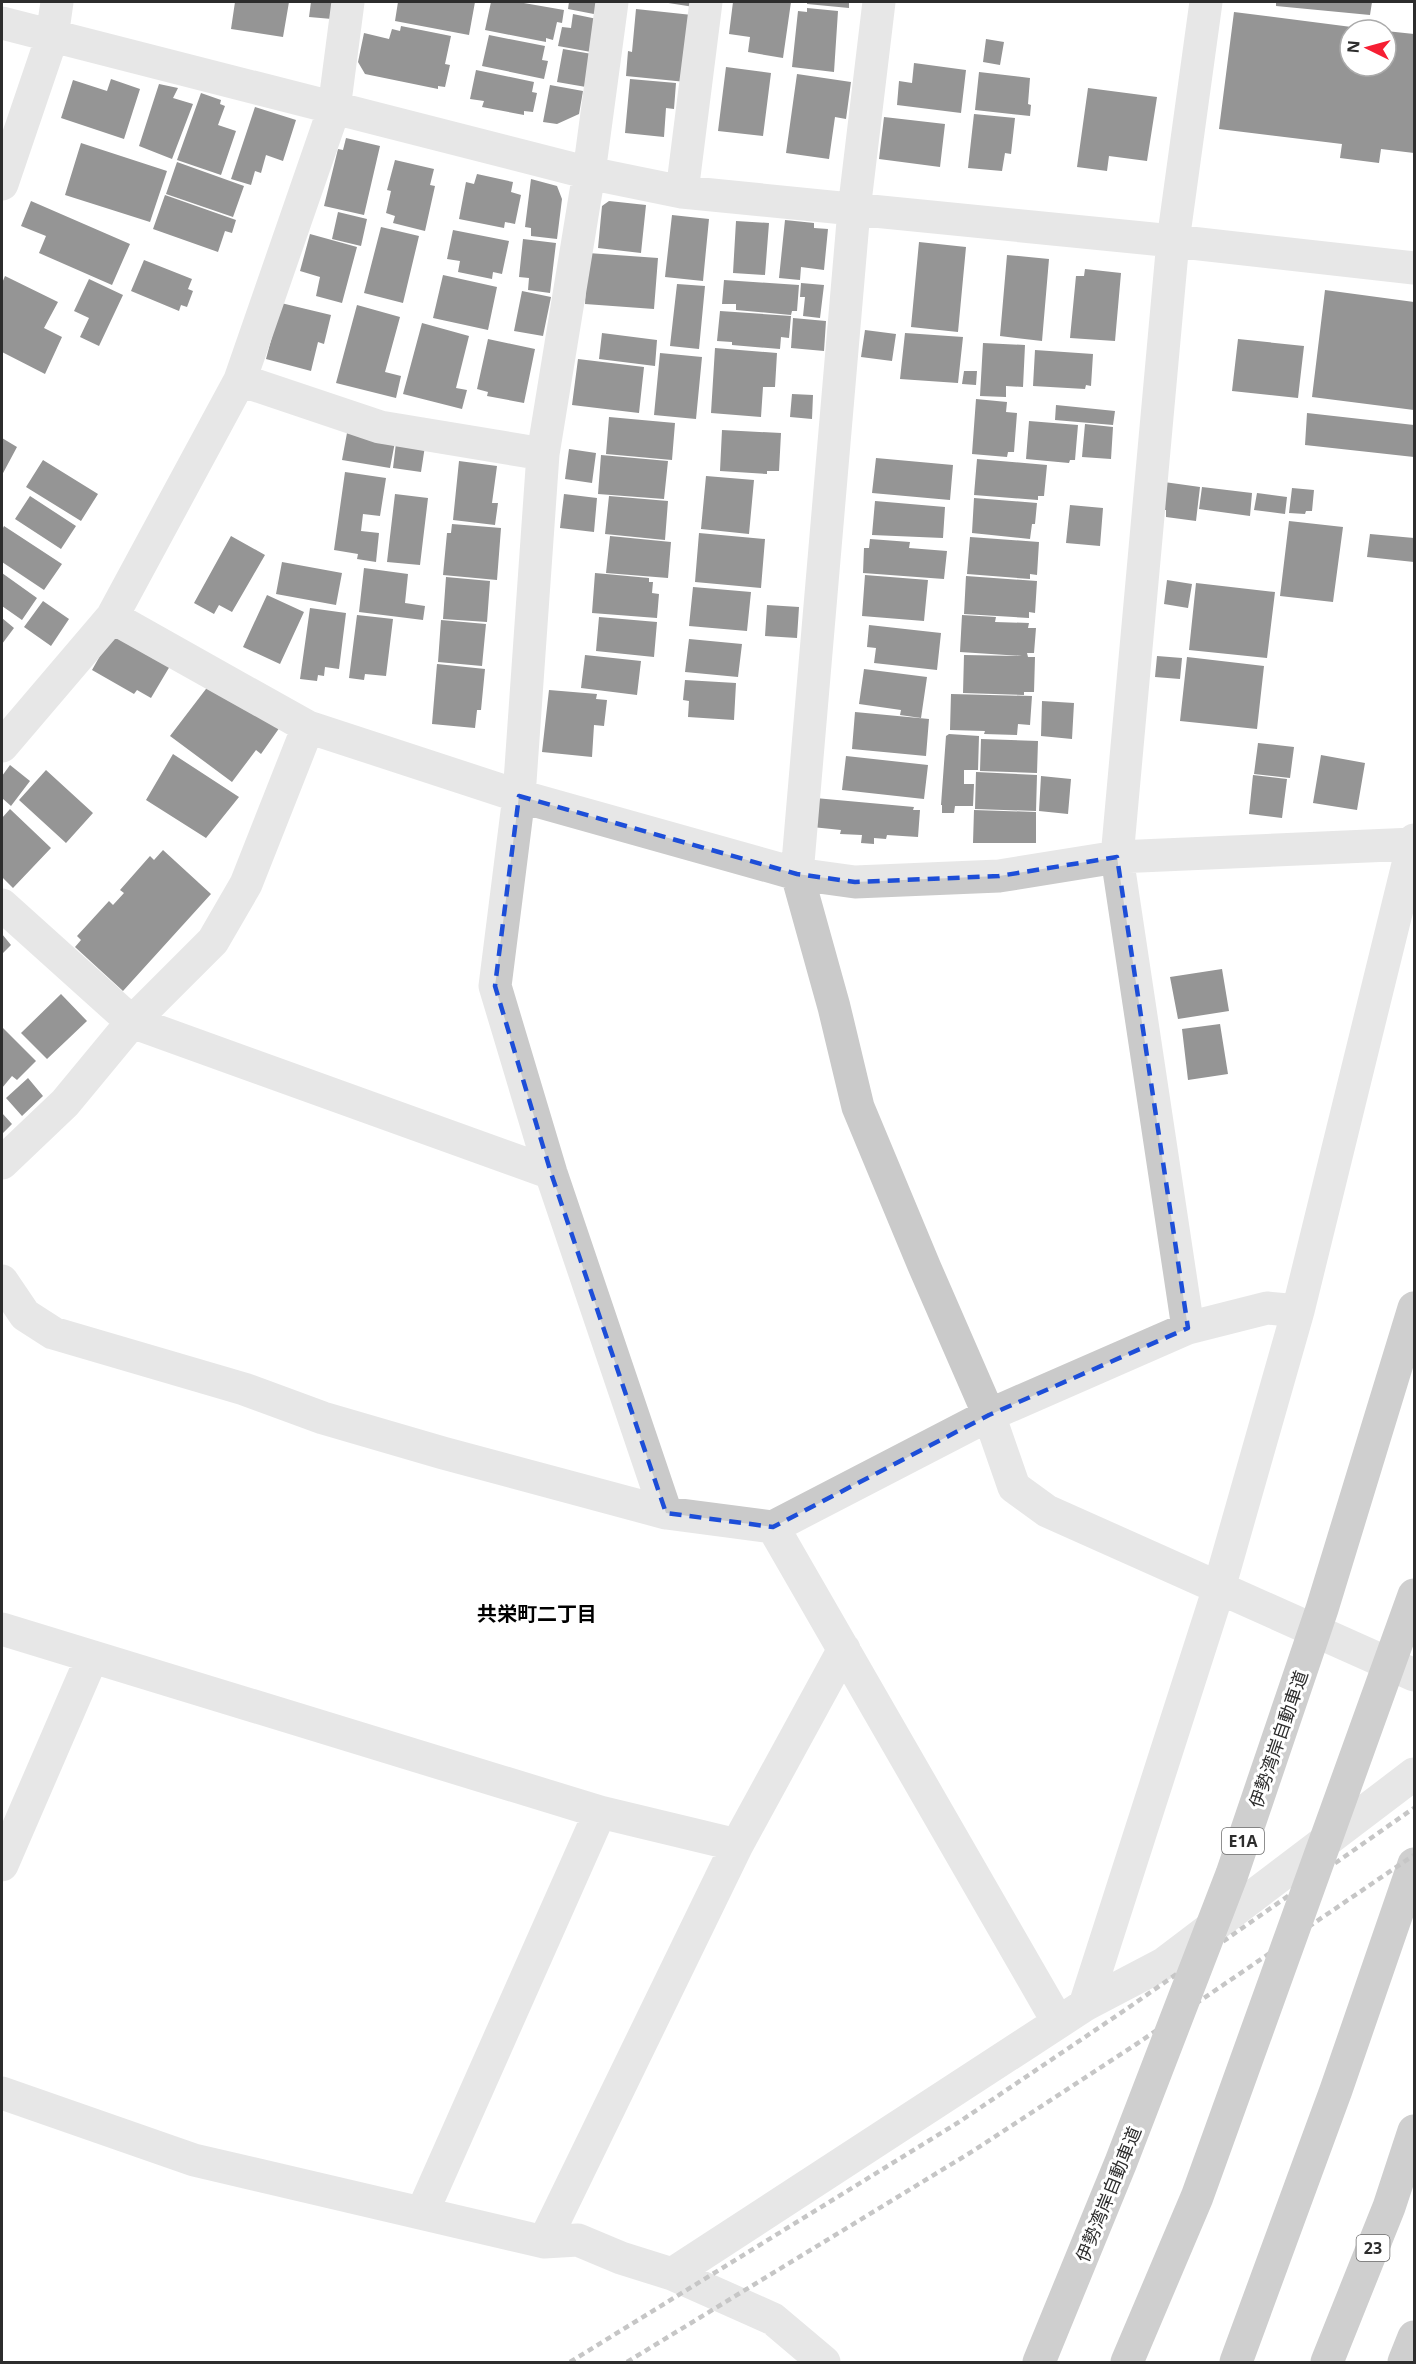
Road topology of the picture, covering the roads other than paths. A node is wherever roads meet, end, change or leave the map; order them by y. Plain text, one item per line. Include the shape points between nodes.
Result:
1 (57, 2) edge
2 (348, 2) edge
3 (612, 2) edge
4 (706, 2) edge
5 (879, 2) edge
6 (1206, 2) edge
7 (2, 23) edge
8 (52, 37) junction
9 (334, 109) junction
10 (589, 173) junction
11 (2, 184) edge
12 (682, 192) junction
13 (854, 210) junction
14 (1173, 241) junction
15 (1414, 268) edge
16 (240, 380) junction
17 (543, 454) junction
18 (112, 617) junction
19 (308, 727) junction
20 (2, 746) edge
21 (519, 796) junction
22 (1414, 843) edge
23 (1117, 857) junction
24 (797, 874) junction
25 (2, 905) edge
26 (132, 1022) junction
27 (2, 1163) edge
28 (551, 1173) junction
29 (2, 1281) edge
30 (1414, 1308) edge
31 (1298, 1311) junction
32 (1188, 1328) junction
33 (989, 1415) junction
34 (666, 1513) junction
35 (773, 1527) junction
36 (1219, 1588) junction
37 (1414, 1595) edge
38 (2, 1629) edge
39 (844, 1649) junction
40 (92, 1657) junction
41 (1414, 1675) edge
42 (1414, 1774) edge
43 (600, 1812) junction
44 (737, 1845) junction
45 (1414, 1864) edge
46 (2, 1865) edge
47 (1085, 2005) junction
48 (1058, 2022) junction
49 (2, 2092) edge
50 (1414, 2131) edge
51 (422, 2213) junction
52 (544, 2242) junction
53 (672, 2274) junction
54 (1414, 2337) edge
55 (824, 2362) edge
56 (1039, 2362) edge
57 (1127, 2362) edge
58 (1236, 2362) edge
59 (1327, 2362) edge
60 (1404, 2362) edge

1 - 8 street
2 - 9 street
3 - 10 street
4 - 12 street
5 - 13 street
6 - 14 street
7 - 8 street
8 - 9 street
8 - 11 street
9 - 10 street
9 - 16 street
10 - 12 street
10 - 17 street
12 - 13 street
13 - 14 street
13 - 24 street
14 - 15 street
14 - 23 street
16 - 17 street via 380,427
16 - 18 street
17 - 21 street
18 - 19 street
18 - 20 street
19 - 21 street
19 - 26 street via 246,884 213,941
21 - 24 street
21 - 28 street via 495,986
22 - 23 street
22 - 31 street
23 - 24 street via 999,876 855,882
23 - 32 street
24 - 33 street via 858,1107
25 - 26 street
26 - 27 street via 65,1103
26 - 28 street
28 - 34 street
29 - 34 street via 26,1315 53,1333 244,1389 323,1418 443,1454
30 - 56 highway, 伊勢湾岸自動車道 / E1A, bridge via 1322,1609 1232,1874
31 - 32 street via 1267,1308
31 - 36 street
32 - 33 street
33 - 35 street
33 - 36 street via 1014,1487 1047,1511
34 - 35 street
35 - 39 street
36 - 41 street
36 - 47 street
37 - 57 highway, bridge via 1197,2197
38 - 40 street
39 - 44 street
39 - 48 street
40 - 43 street
40 - 46 street
42 - 47 street via 1165,1963
43 - 44 street
43 - 51 street
44 - 52 street
45 - 58 highway
47 - 48 street
48 - 53 street
49 - 51 street via 195,2160
50 - 59 highway, 23 via 1389,2207
51 - 52 street
52 - 53 street via 578,2240
53 - 55 street via 773,2319
54 - 60 highway

